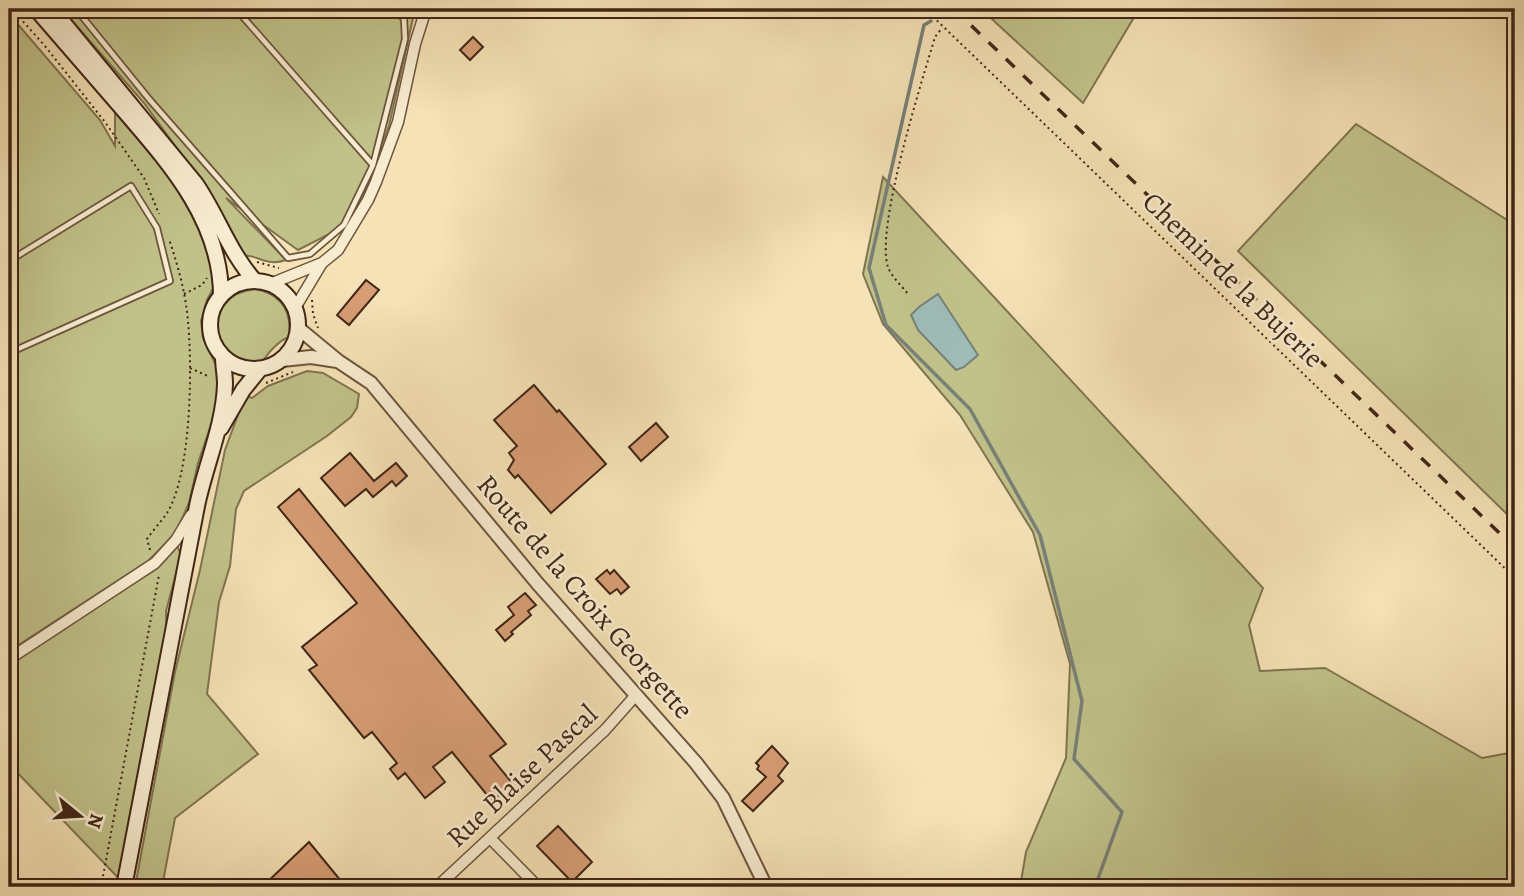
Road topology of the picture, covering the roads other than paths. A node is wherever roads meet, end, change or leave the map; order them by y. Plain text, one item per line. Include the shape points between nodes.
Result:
1 (36, 9) edge
2 (52, 9) edge
3 (76, 9) edge
4 (236, 9) edge
5 (394, 9) edge
6 (426, 9) edge
7 (373, 165) junction
8 (9, 261) edge
9 (322, 263) junction
10 (255, 281) junction
11 (270, 284) junction
12 (221, 296) junction
13 (295, 309) junction
14 (298, 328) junction
15 (9, 353) edge
16 (223, 357) junction
17 (282, 359) junction
18 (338, 361) junction
19 (260, 369) junction
20 (215, 439) junction
21 (197, 506) junction
22 (9, 659) edge
23 (636, 695) junction
24 (490, 838) junction
25 (124, 887) edge
26 (437, 887) edge
27 (538, 887) edge
28 (766, 887) edge

1 - 12 main road via 195,201 213,244
2 - 10 main road via 190,176 207,199 238,262
3 - 7 lane via 288,258 310,254 344,225
4 - 7 lane
5 - 7 lane via 404,19 405,39
6 - 9 street via 380,174 338,250
8 - 15 lane via 131,186 156,228 170,281
9 - 11 street
9 - 13 street
10 - 11 main road
10 - 12 main road via 236,284
11 - 13 main road via 286,295
12 - 16 main road via 213,309 210,331
13 - 14 main road
14 - 17 main road
14 - 18 street, Route de la Croix Georgette
16 - 19 main road via 239,367
16 - 20 main road via 225,385
17 - 18 street, Route de la Croix Georgette
17 - 19 main road
18 - 23 street, Route de la Croix Georgette via 379,393
19 - 20 main road
20 - 21 main road
21 - 22 street via 155,563
21 - 25 main road
23 - 24 street, Rue Blaise Pascal
23 - 28 street, Route de la Croix Georgette via 723,798
24 - 26 street, Rue Blaise Pascal
24 - 27 street

